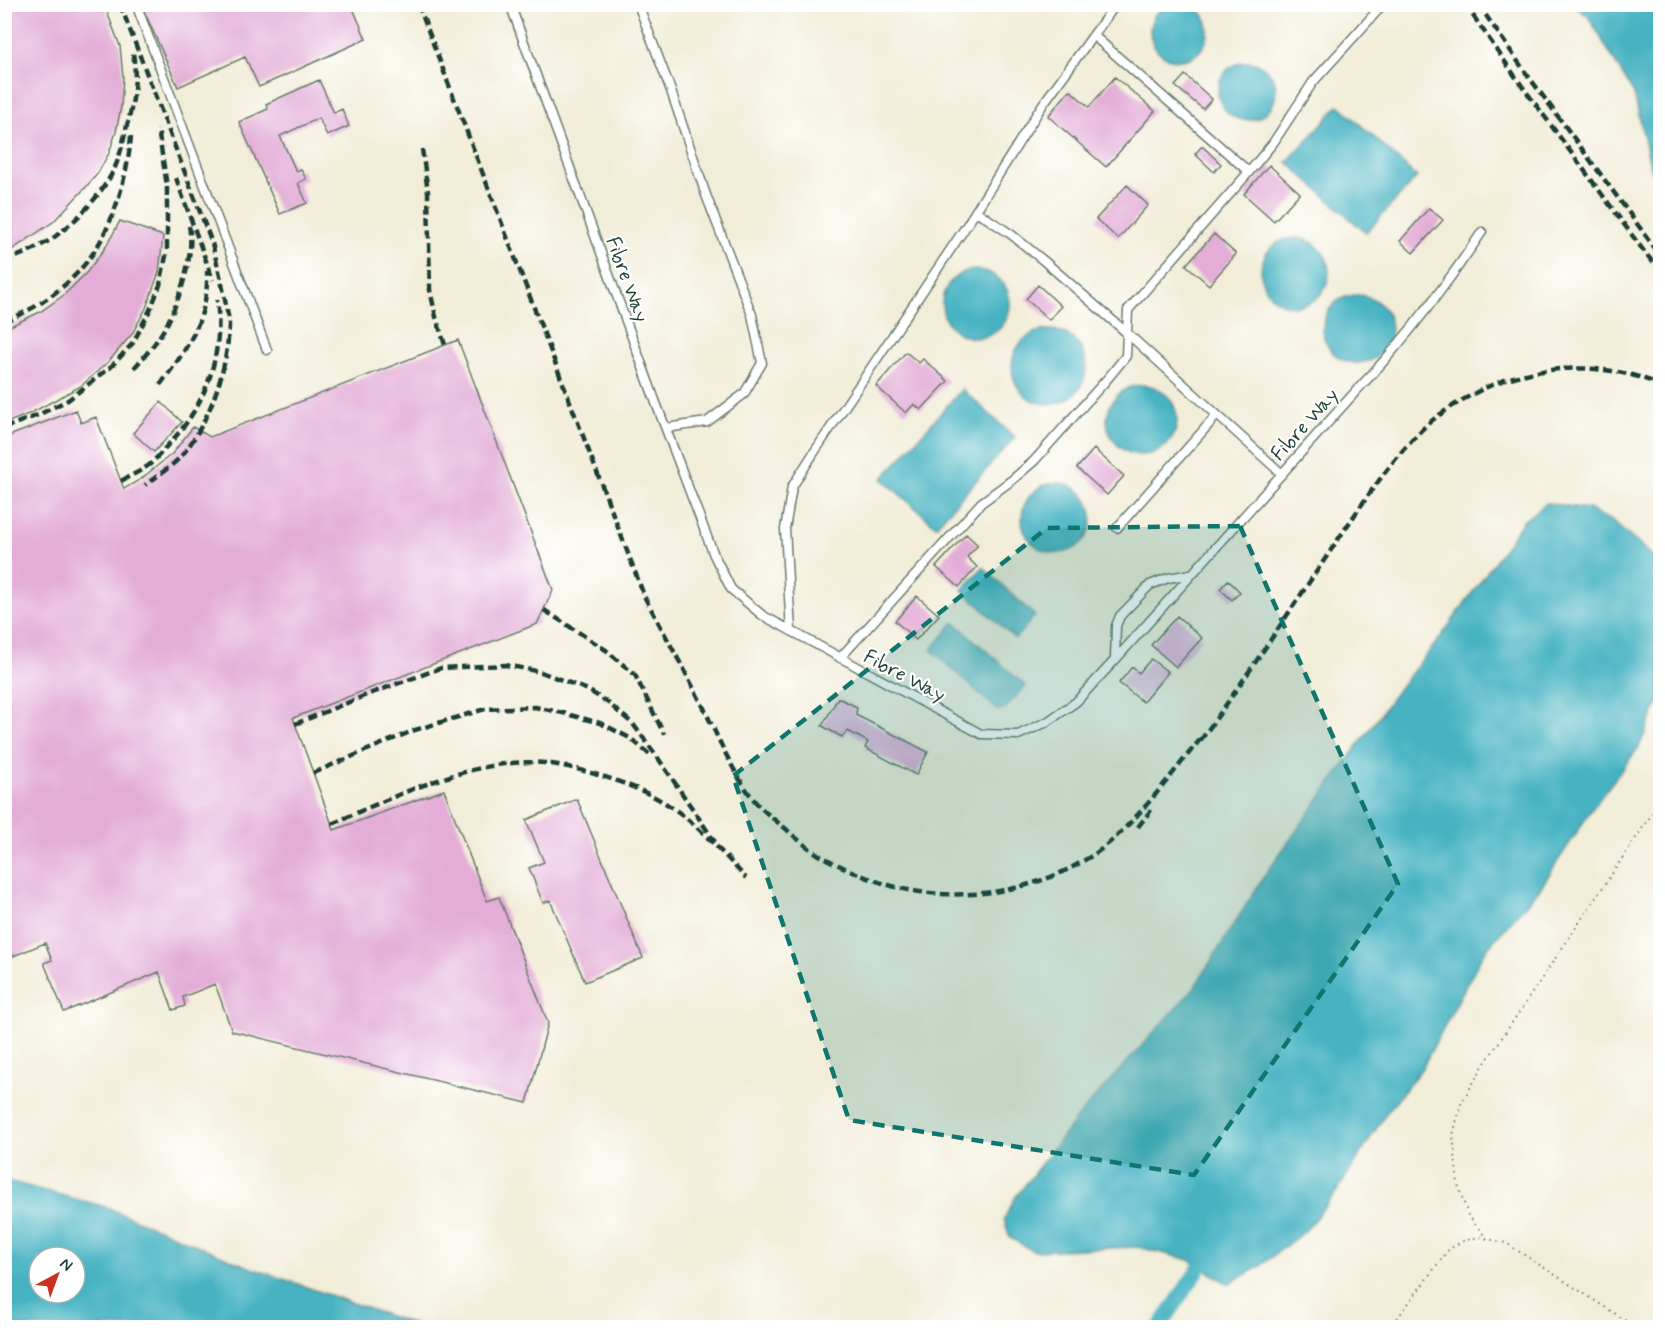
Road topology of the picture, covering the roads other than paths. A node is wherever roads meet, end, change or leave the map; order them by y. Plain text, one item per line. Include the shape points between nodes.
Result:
1 (136, 4) edge
2 (510, 4) edge
3 (638, 4) edge
4 (1116, 4) edge
5 (1378, 4) edge
6 (1094, 36) junction
7 (1249, 172) junction
8 (976, 211) junction
9 (1482, 232) dead end
10 (1127, 333) junction
11 (267, 350) dead end
12 (1217, 415) junction
13 (666, 428) junction
14 (1282, 474) junction
15 (1117, 528) dead end
16 (1193, 574) junction
17 (791, 631) junction
18 (840, 658) junction
19 (1115, 660) junction

1 - 11 lane
2 - 13 lane, Fibre Way
3 - 13 lane via 752,315 762,363 744,394 707,422
4 - 6 lane
5 - 7 lane via 1378,9 1313,82
6 - 7 lane
6 - 8 lane via 1044,104
7 - 10 lane via 1128,310
8 - 10 lane via 1012,235
8 - 17 lane via 792,487 785,530
9 - 14 lane, Fibre Way via 1386,361
10 - 12 lane
10 - 18 lane via 1126,356 1108,378 1034,461 981,503
12 - 14 lane
12 - 15 lane
13 - 17 lane, Fibre Way via 731,590 762,615
14 - 16 lane, Fibre Way
16 - 19 lane, Fibre Way
16 - 19 lane via 1150,585 1120,616
17 - 18 lane, Fibre Way
18 - 19 lane, Fibre Way via 981,734 1018,735 1047,722 1076,702

